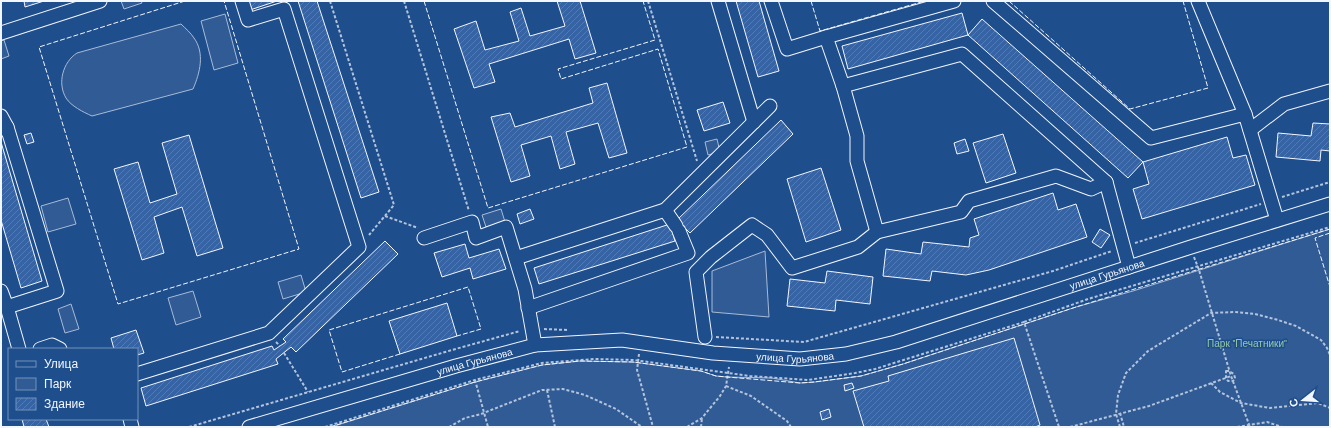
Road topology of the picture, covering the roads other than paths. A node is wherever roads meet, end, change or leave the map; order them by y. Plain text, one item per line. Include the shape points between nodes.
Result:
1 (100, 1) edge
2 (242, 1) edge
3 (718, 1) edge
4 (771, 1) edge
5 (954, 1) edge
6 (993, 1) edge
7 (1198, 1) edge
8 (1, 33) edge
9 (826, 37) junction
10 (842, 86) junction
11 (1330, 91) edge
12 (770, 106) dead end
13 (1245, 114) junction
14 (754, 122) junction
15 (3, 124) edge
16 (1250, 130) junction
17 (1106, 182) junction
18 (1330, 204) edge
19 (665, 210) junction
20 (1277, 220) junction
21 (877, 232) junction
22 (430, 236) road end
23 (516, 258) junction
24 (1129, 267) junction
25 (1, 291) edge
26 (7, 307) junction
27 (528, 308) junction
28 (705, 337) road end
29 (535, 345) junction
30 (19, 348) edge
31 (43, 348) edge
32 (58, 348) edge
33 (138, 374) edge
34 (249, 427) edge

1 - 8 street
2 - 33 street via 248,20 284,9 359,246 269,333
3 - 14 street
4 - 9 street via 787,49
5 - 9 street
6 - 13 street via 1151,138
7 - 13 street
9 - 10 street
10 - 17 street via 962,54
10 - 21 street via 857,136 857,161
11 - 16 street via 1284,104
12 - 14 street
13 - 16 street
14 - 19 street
15 - 26 street via 57,291
16 - 20 street
17 - 21 street via 1091,189 1056,176 968,201 961,212
17 - 24 street
18 - 20 street, улица Гурьянова
19 - 23 street
19 - 27 street via 678,229 688,254
20 - 24 street, улица Гурьянова
21 - 28 street via 858,247 792,268 767,235 752,225 696,272
22 - 23 street via 472,222 476,238 506,227
23 - 27 street
24 - 29 street, улица Гурьянова via 896,342 846,354 800,359 713,353 622,340
25 - 26 street
26 - 30 street
27 - 29 street
29 - 34 street, улица Гурьянова
31 - 32 street via 52,345

